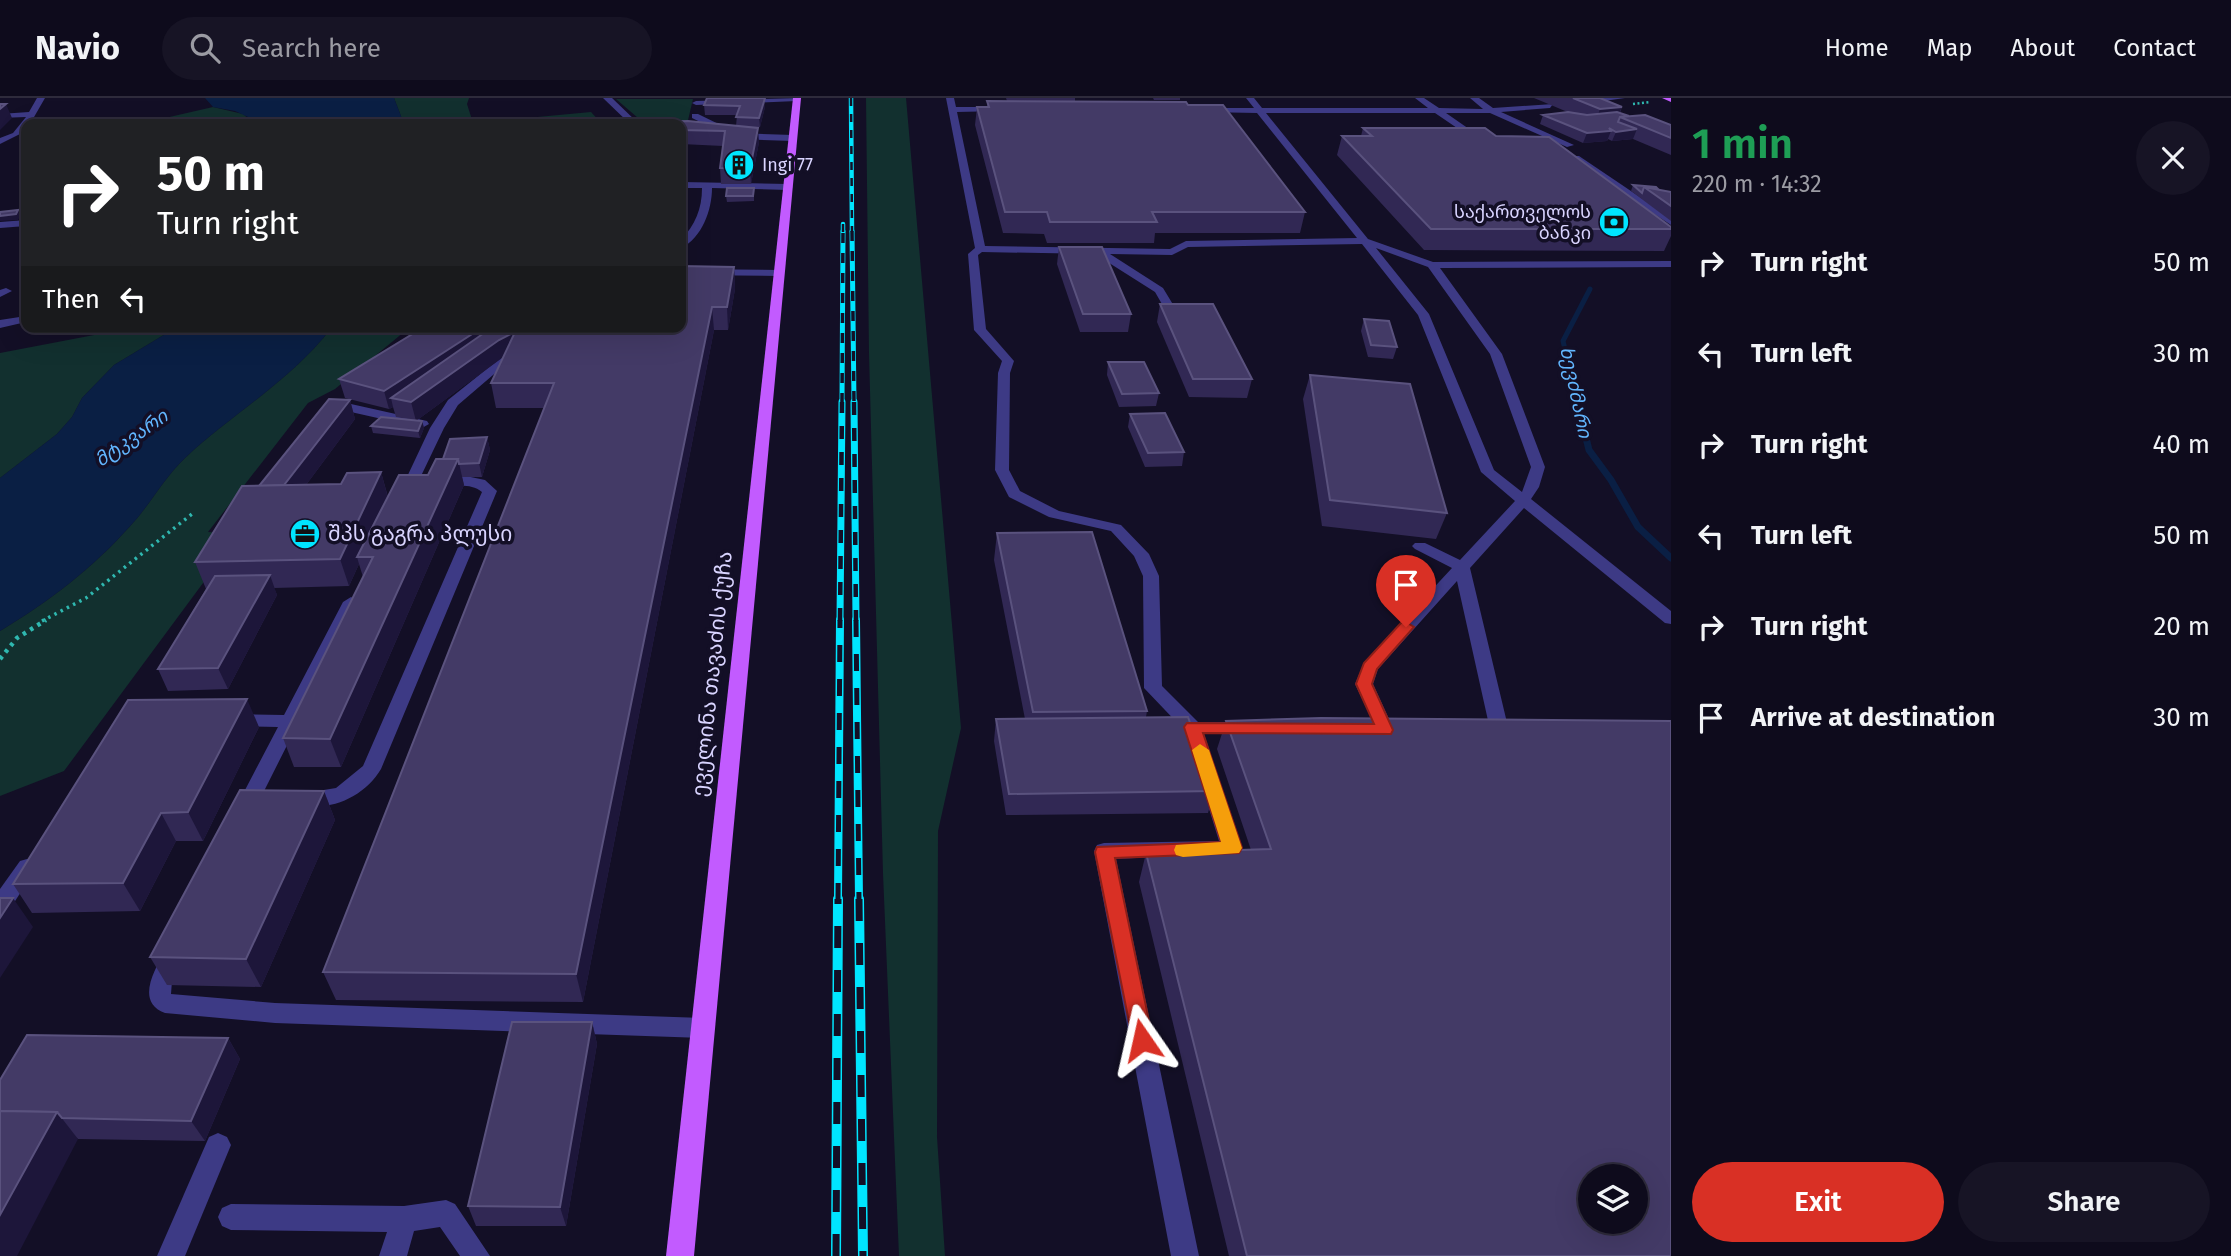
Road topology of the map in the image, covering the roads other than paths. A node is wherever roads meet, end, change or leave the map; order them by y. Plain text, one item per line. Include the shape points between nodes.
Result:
1 (41, 98) edge
2 (607, 98) edge
3 (1250, 98) edge
4 (1419, 98) edge
5 (1474, 98) edge
6 (1621, 98) edge
7 (1666, 98) edge
8 (797, 99) edge
9 (1671, 100) edge
10 (696, 103) dead end
11 (1573, 103) dead end
12 (951, 104) edge
13 (1550, 106) dead end
14 (1018, 110) edge
15 (1196, 110) edge
16 (1260, 110) junction
17 (1436, 111) junction
18 (1492, 111) junction
19 (30, 114) junction
20 (0, 116) edge
21 (695, 116) dead end
22 (28, 119) edge
23 (630, 119) edge
24 (21, 132) edge
25 (793, 138) junction
26 (0, 141) edge
27 (1570, 145) dead end
28 (1490, 147) edge
29 (1551, 149) edge
30 (686, 185) edge
31 (707, 186) junction
32 (788, 187) junction
33 (1671, 222) edge
34 (21, 223) edge
35 (0, 225) edge
36 (686, 241) edge
37 (1365, 242) junction
38 (980, 249) junction
39 (1097, 251) junction
40 (1671, 264) edge
41 (1432, 265) junction
42 (686, 272) edge
43 (779, 276) junction
44 (686, 279) edge
45 (1174, 316) edge
46 (21, 320) edge
47 (0, 324) edge
48 (503, 360) edge
49 (315, 420) edge
50 (436, 428) junction
51 (411, 482) junction
52 (1522, 502) junction
53 (396, 516) edge
54 (1420, 547) dead end
55 (1462, 567) junction
56 (359, 588) edge
57 (1671, 619) edge
58 (220, 720) edge
59 (289, 721) junction
60 (1193, 727) junction
61 (1268, 728) edge
62 (1360, 730) edge
63 (1474, 731) edge
64 (250, 799) junction
65 (238, 824) edge
66 (38, 852) edge
67 (0, 906) edge
68 (183, 936) edge
69 (703, 1028) junction
70 (219, 1145) dead end
71 (231, 1217) dead end
72 (404, 1219) junction
73 (172, 1256) edge
74 (393, 1256) edge
75 (476, 1256) edge
76 (680, 1256) edge
77 (1185, 1256) edge

1 - 19 street
2 - 23 street
3 - 16 street
4 - 17 street
5 - 18 street
6 - 11 street
7 - 9 main road
8 - 10 street
8 - 25 main road, ეველინა თავაძის ქუჩა
12 - 14 street
12 - 38 street
13 - 18 street
15 - 16 street
16 - 17 street
16 - 37 street
17 - 18 street
17 - 28 street
18 - 27 street
19 - 20 street
19 - 22 street
21 - 25 street via 735,136
24 - 26 street
25 - 32 main road, ეველინა თავაძის ქუჩა
29 - 33 street via 1563,149
30 - 31 street
31 - 32 street
31 - 36 street via 708,202 695,233
32 - 43 main road, ეველინა თავაძის ქუჩა
34 - 35 street
37 - 39 street via 1186,244 1172,252
37 - 41 street
37 - 52 street via 1423,314 1488,472
38 - 39 street
38 - 60 street via 973,254 980,330 1008,361 1002,470 1014,495 1055,514 1116,528 1141,554 1151,576 1153,688
39 - 45 street via 1159,290
40 - 41 street
41 - 52 street via 1500,364 1538,467
42 - 43 street
43 - 44 street
43 - 69 main road, ეველინა თავაძის ქუჩა
46 - 47 street
48 - 50 street via 453,403
49 - 50 street via 323,410 342,406
50 - 51 street
51 - 53 street
51 - 64 street via 470,480 489,491 371,769 356,788 327,799
52 - 55 street
52 - 57 street
54 - 55 street
55 - 62 street via 1370,667 1364,684 1391,730
55 - 63 street via 1500,731
56 - 59 street
58 - 59 street
59 - 64 street
60 - 61 street
60 - 77 street via 1232,848 1104,852
64 - 65 street
66 - 67 street
68 - 69 street via 159,985 159,997 165,1003 275,1013
69 - 76 main road, ეველინა თავაძის ქუჩა
70 - 73 street
71 - 72 street
72 - 74 street
72 - 75 street via 446,1213

